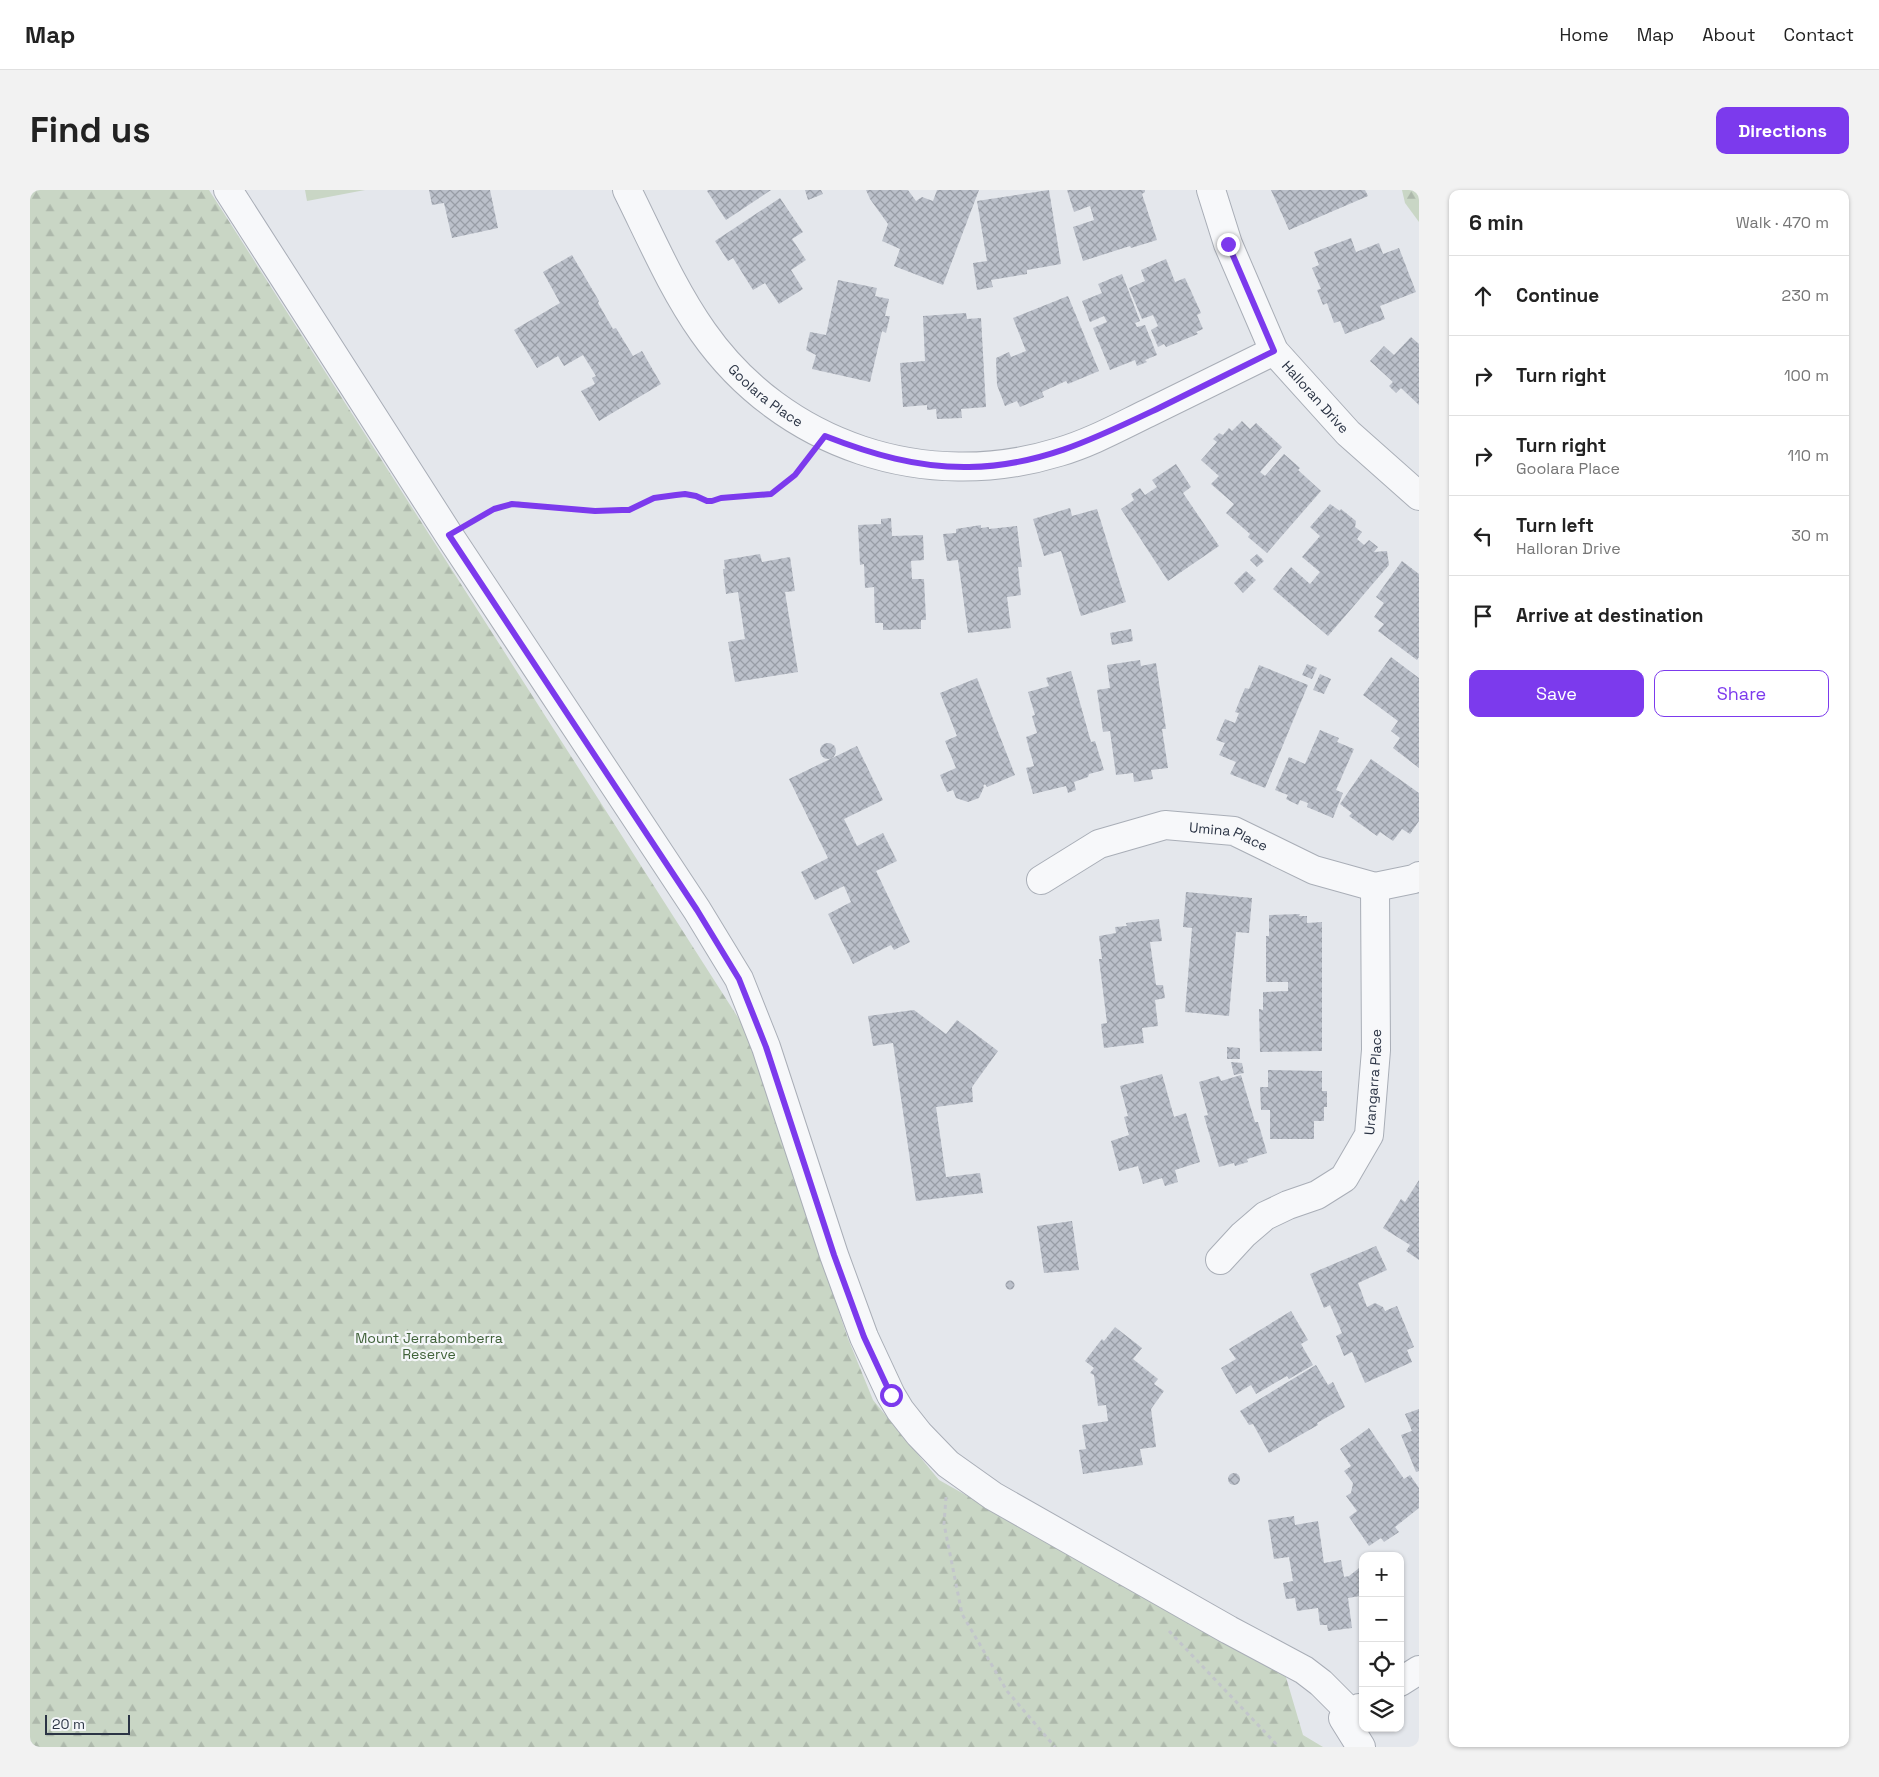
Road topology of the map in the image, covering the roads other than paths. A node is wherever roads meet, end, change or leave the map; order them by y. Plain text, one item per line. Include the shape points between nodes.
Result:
1 (228, 190) edge
2 (627, 190) edge
3 (1211, 190) edge
4 (1274, 351) junction
5 (1419, 496) edge
6 (1419, 876) edge
7 (1041, 880) dead end
8 (1375, 887) junction
9 (1220, 1260) dead end
10 (1419, 1670) edge
11 (1404, 1679) edge
12 (1352, 1712) edge
13 (1361, 1747) edge

1 - 12 street via 739,979 766,1047 864,1337 900,1410 948,1464 993,1496 1304,1670
2 - 4 street, Goolara Place via 681,297 703,332 752,387 782,412 825,436 887,457 934,465 985,466 1026,461 1085,443
3 - 4 street, Halloran Drive via 1228,244
4 - 5 street, Halloran Drive via 1348,433
6 - 8 street, Umina Place
7 - 8 street, Umina Place via 1099,844 1165,825 1234,831 1314,870
8 - 9 street, Urangarra Place via 1376,1050 1369,1134 1344,1178 1317,1194 1266,1216
10 - 11 street
12 - 13 street

